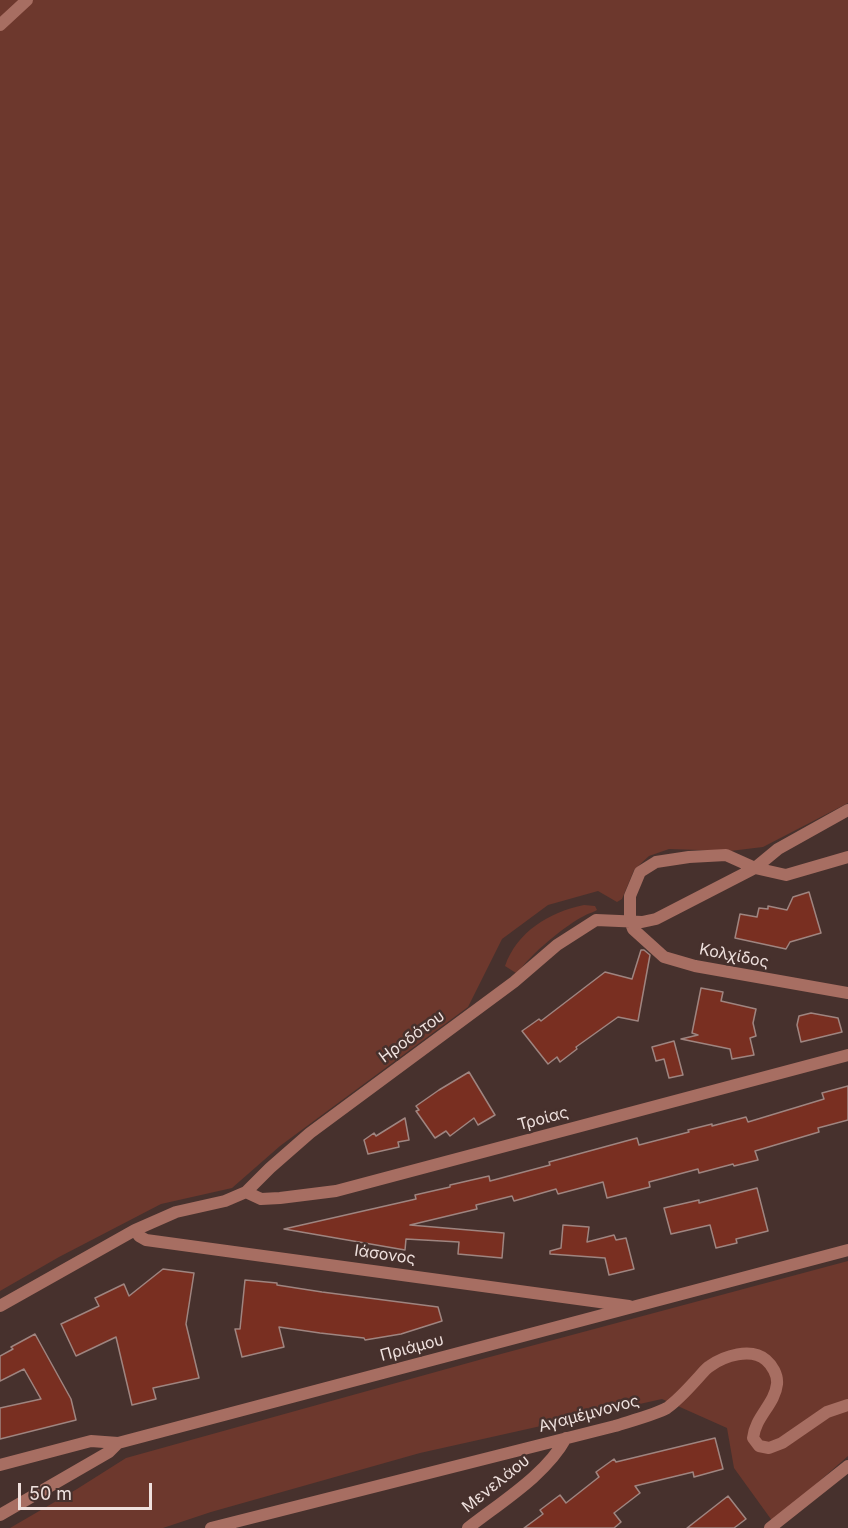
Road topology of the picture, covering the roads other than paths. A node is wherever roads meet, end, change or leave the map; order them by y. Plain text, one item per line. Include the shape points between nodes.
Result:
1 (27, 0) edge
2 (0, 25) edge
3 (848, 810) edge
4 (848, 857) edge
5 (755, 868) junction
6 (630, 921) junction
7 (848, 993) edge
8 (848, 1055) edge
9 (246, 1191) junction
10 (135, 1230) junction
11 (848, 1250) edge
12 (0, 1306) edge
13 (634, 1306) junction
14 (848, 1405) edge
15 (566, 1438) junction
16 (118, 1443) junction
17 (0, 1465) edge
18 (848, 1466) edge
19 (0, 1515) edge
20 (211, 1528) edge
21 (468, 1528) edge
22 (770, 1528) edge

1 - 2 street
3 - 5 street, Ηροδότου via 778,849
4 - 5 street via 786,875
5 - 6 street, Ηροδότου via 656,919
5 - 6 street via 726,855 656,862 640,872 630,896
6 - 7 street, Κολχίδος via 633,929 664,957
6 - 9 street, Ηροδότου via 596,920 557,945 514,982 310,1132
8 - 9 street, Τροίας via 336,1191 261,1199
9 - 10 street, Ηροδότου via 225,1201 176,1212
10 - 12 street, Ηροδότου
10 - 13 street, Ιάσονος via 146,1240
11 - 13 street, Πριάμου
13 - 16 street, Πριάμου
14 - 15 street, Αγαμέμνονος via 827,1412 782,1443 769,1448 759,1446 753,1438 754,1430 778,1382 774,1369 764,1358 748,1353 710,1366 665,1409
15 - 20 street, Αγαμέμνονος
15 - 21 street, Μενελάου via 558,1453 529,1481
16 - 17 street via 91,1441
16 - 19 street, Πριάμου via 110,1452
18 - 22 street

